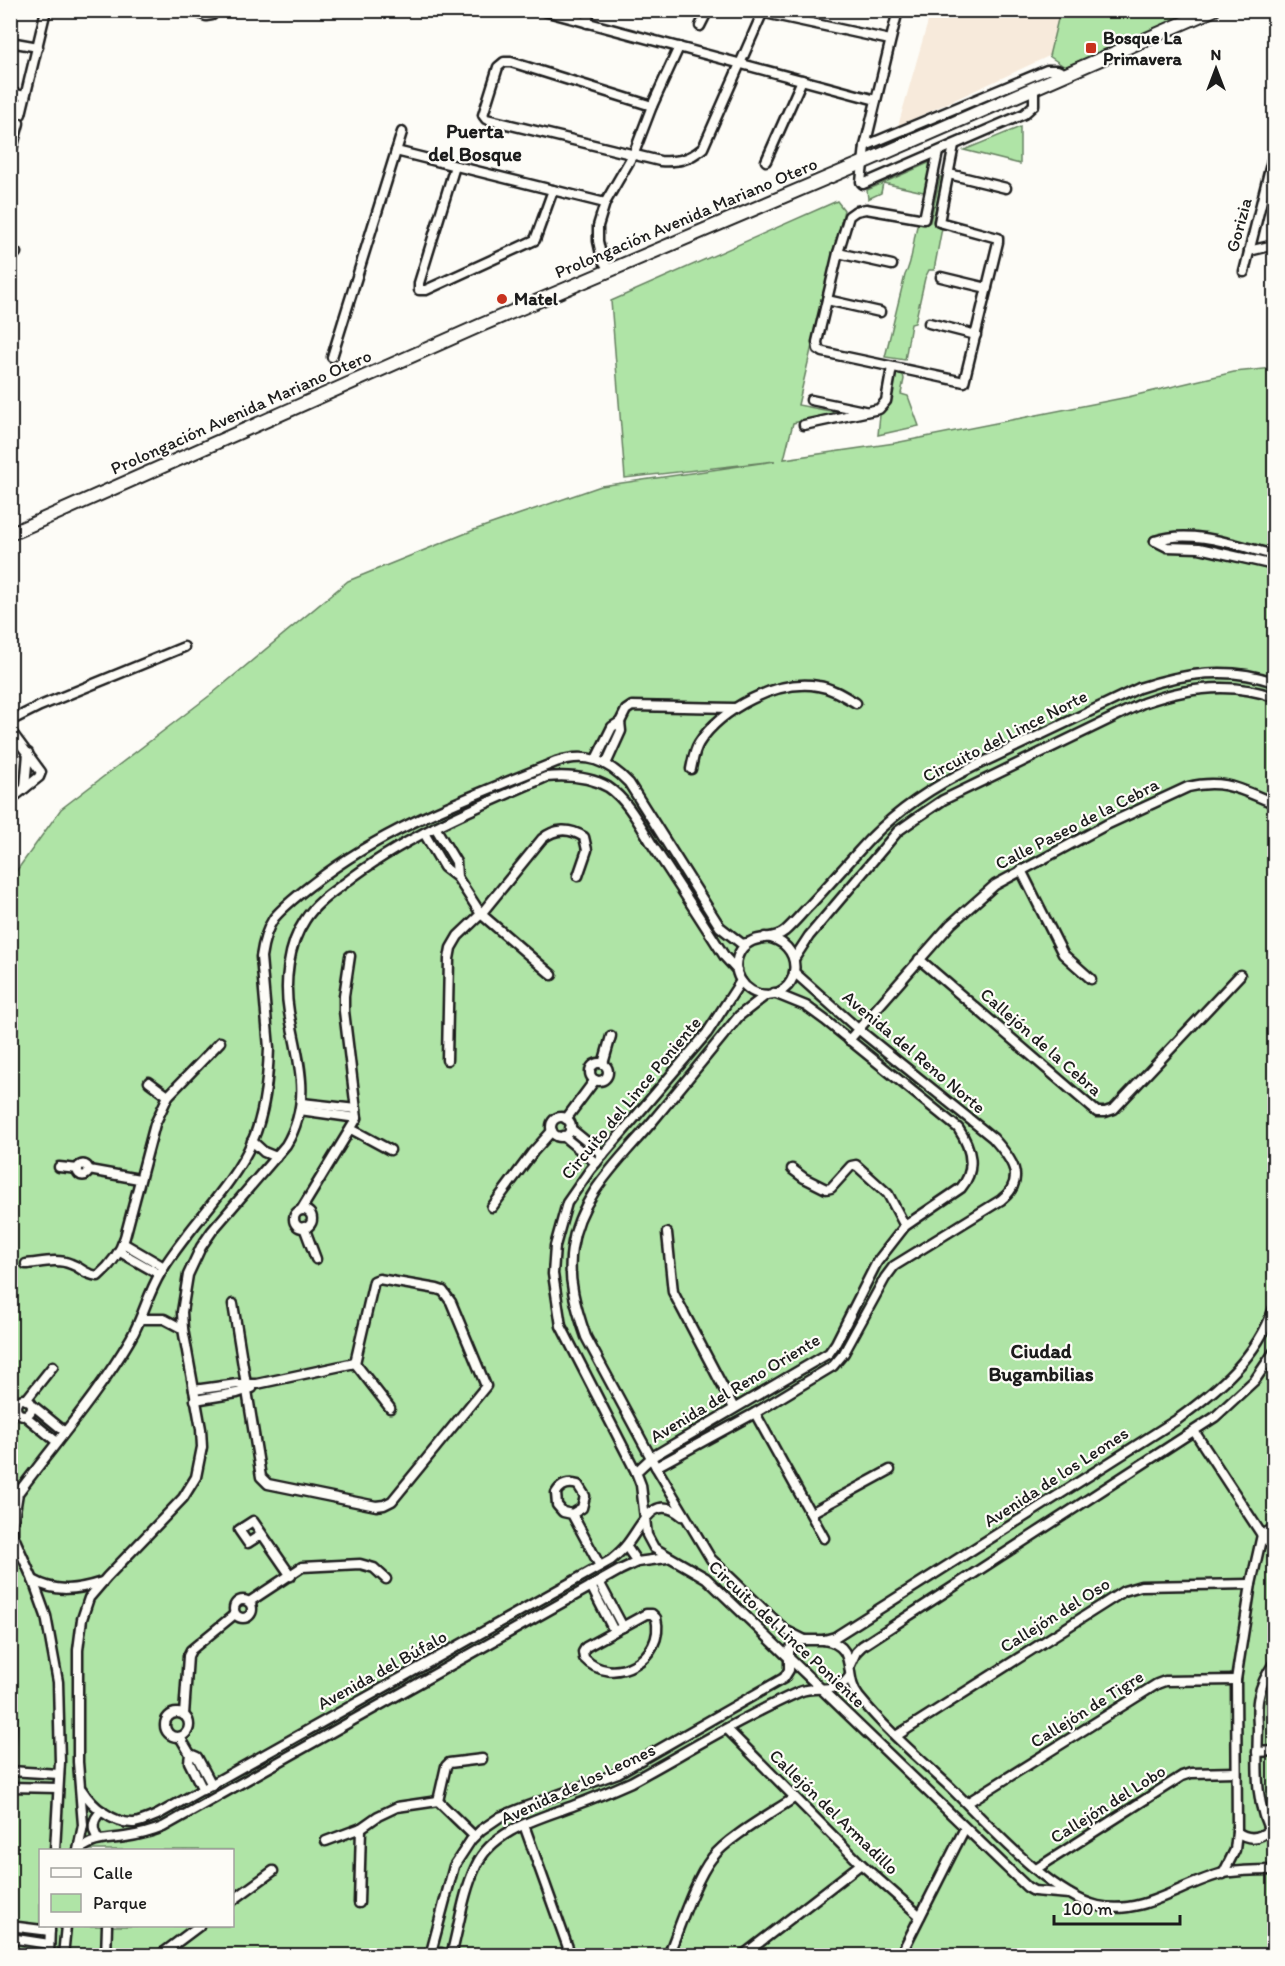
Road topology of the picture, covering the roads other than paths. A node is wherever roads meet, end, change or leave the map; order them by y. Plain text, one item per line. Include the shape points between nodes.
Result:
1 (46, 10) edge
2 (191, 10) edge
3 (540, 10) edge
4 (590, 10) edge
5 (898, 10) edge
6 (1213, 10) edge
7 (707, 11) edge
8 (213, 13) edge
9 (587, 23) junction
10 (700, 26) dead end
11 (890, 40) junction
12 (10, 42) edge
13 (38, 47) junction
14 (679, 47) junction
15 (740, 64) junction
16 (1066, 74) junction
17 (802, 80) junction
18 (1034, 90) junction
19 (10, 93) edge
20 (25, 96) junction
21 (876, 100) junction
22 (652, 105) junction
23 (402, 132) dead end
24 (12, 143) edge
25 (954, 145) junction
26 (865, 146) junction
27 (396, 151) junction
28 (938, 152) junction
29 (1275, 152) edge
30 (634, 153) junction
31 (10, 157) edge
32 (766, 161) dead end
33 (862, 164) junction
34 (454, 166) junction
35 (949, 174) junction
36 (1006, 188) dead end
37 (553, 190) junction
38 (1275, 194) edge
39 (1263, 197) junction
40 (605, 203) junction
41 (1275, 245) edge
42 (1249, 251) junction
43 (838, 253) junction
44 (892, 265) dead end
45 (609, 270) junction
46 (1244, 272) dead end
47 (941, 277) dead end
48 (987, 288) junction
49 (827, 300) junction
50 (880, 312) dead end
51 (929, 323) dead end
52 (976, 334) junction
53 (332, 357) dead end
54 (892, 367) junction
55 (811, 400) dead end
56 (871, 412) junction
57 (804, 425) dead end
58 (10, 534) edge
59 (1275, 555) edge
60 (1275, 565) edge
61 (184, 647) dead end
62 (1275, 682) edge
63 (1275, 697) edge
64 (856, 703) dead end
65 (706, 708) junction
66 (733, 708) junction
67 (10, 721) edge
68 (620, 722) junction
69 (713, 727) junction
70 (10, 730) edge
71 (28, 753) junction
72 (596, 759) junction
73 (606, 764) junction
74 (691, 769) dead end
75 (25, 788) junction
76 (10, 800) edge
77 (1275, 802) edge
78 (435, 827) junction
79 (424, 833) junction
80 (1022, 870) junction
81 (578, 876) dead end
82 (457, 877) junction
83 (481, 914) junction
84 (765, 937) junction
85 (747, 943) junction
86 (350, 956) dead end
87 (794, 959) junction
88 (920, 959) junction
89 (737, 970) junction
90 (794, 972) junction
91 (552, 975) dead end
92 (1240, 975) dead end
93 (1090, 979) dead end
94 (741, 981) junction
95 (770, 994) junction
96 (858, 1029) junction
97 (611, 1036) dead end
98 (849, 1040) junction
99 (220, 1042) dead end
100 (447, 1059) dead end
101 (149, 1082) dead end
102 (168, 1096) junction
103 (301, 1106) junction
104 (954, 1107) junction
105 (356, 1113) junction
106 (945, 1118) junction
107 (566, 1119) junction
108 (570, 1128) junction
109 (958, 1128) joint
110 (351, 1129) junction
111 (552, 1131) junction
112 (563, 1136) junction
113 (252, 1142) junction
114 (390, 1150) dead end
115 (603, 1155) junction
116 (276, 1157) junction
117 (1011, 1160) joint
118 (596, 1163) junction
119 (59, 1167) dead end
120 (792, 1169) dead end
121 (139, 1179) junction
122 (492, 1207) dead end
123 (905, 1226) junction
124 (667, 1233) dead end
125 (121, 1248) junction
126 (316, 1259) dead end
127 (26, 1264) dead end
128 (162, 1270) junction
129 (233, 1304) dead end
130 (1275, 1308) edge
131 (141, 1319) junction
132 (183, 1329) junction
133 (1275, 1352) edge
134 (355, 1363) junction
135 (53, 1366) dead end
136 (248, 1387) junction
137 (194, 1390) junction
138 (195, 1400) junction
139 (28, 1402) junction
140 (390, 1408) dead end
141 (734, 1408) junction
142 (755, 1413) junction
143 (17, 1414) edge
144 (64, 1431) junction
145 (1194, 1431) junction
146 (57, 1442) junction
147 (652, 1457) junction
148 (656, 1467) junction
149 (891, 1470) dead end
150 (636, 1472) junction
151 (14, 1494) edge
152 (812, 1513) junction
153 (572, 1514) dead end
154 (645, 1517) junction
155 (687, 1521) junction
156 (1275, 1528) edge
157 (12, 1534) edge
158 (262, 1534) dead end
159 (1262, 1535) junction
160 (824, 1538) dead end
161 (626, 1546) junction
162 (1275, 1548) edge
163 (669, 1558) junction
164 (637, 1562) junction
165 (600, 1566) junction
166 (291, 1576) junction
167 (33, 1580) junction
168 (386, 1580) dead end
169 (102, 1582) junction
170 (595, 1584) junction
171 (1251, 1584) junction
172 (619, 1629) junction
173 (805, 1640) junction
174 (824, 1640) junction
175 (788, 1656) junction
176 (1275, 1663) edge
177 (850, 1665) junction
178 (849, 1677) junction
179 (402, 1678) junction
180 (1236, 1680) junction
181 (408, 1688) junction
182 (822, 1689) junction
183 (10, 1701) edge
184 (183, 1715) junction
185 (728, 1729) junction
186 (896, 1736) junction
187 (180, 1737) junction
188 (1275, 1751) edge
189 (1257, 1752) junction
190 (190, 1754) junction
191 (10, 1757) edge
192 (482, 1759) dead end
193 (60, 1762) junction
194 (78, 1762) junction
195 (10, 1771) edge
196 (1236, 1772) junction
197 (59, 1774) junction
198 (212, 1785) junction
199 (10, 1787) edge
200 (58, 1788) junction
201 (81, 1789) junction
202 (203, 1790) junction
203 (794, 1798) junction
204 (438, 1801) junction
205 (967, 1803) junction
206 (102, 1811) junction
207 (490, 1823) junction
208 (524, 1825) junction
209 (361, 1828) junction
210 (965, 1828) junction
211 (1237, 1832) junction
212 (1272, 1834) edge
213 (474, 1836) junction
214 (500, 1838) junction
215 (99, 1840) junction
216 (326, 1840) dead end
217 (55, 1849) edge
218 (79, 1849) edge
219 (81, 1849) edge
220 (861, 1864) junction
221 (1036, 1869) junction
222 (273, 1870) dead end
223 (1275, 1870) edge
224 (1223, 1874) junction
225 (1068, 1894) junction
226 (234, 1899) edge
227 (359, 1903) dead end
228 (920, 1916) junction
229 (10, 1926) edge
230 (66, 1927) edge
231 (107, 1927) edge
232 (198, 1927) edge
233 (50, 1928) edge
234 (10, 1938) edge
235 (49, 1944) junction
236 (49, 1956) edge
237 (63, 1956) edge
238 (106, 1956) edge
239 (159, 1956) edge
240 (431, 1956) edge
241 (446, 1956) edge
242 (451, 1956) edge
243 (572, 1956) edge
244 (668, 1956) edge
245 (742, 1956) edge
246 (900, 1956) edge

1 - 13 street
2 - 8 street via 206,16
3 - 9 street
4 - 9 street
5 - 11 street
6 - 16 street, Prolongación Avenida Mariano Otero
7 - 10 street
9 - 14 street
11 - 15 street via 765,13
11 - 21 street
12 - 13 street
13 - 20 street
14 - 15 street
14 - 22 street
15 - 17 street
15 - 30 street via 703,148 694,156 676,162
16 - 18 street, Prolongación Avenida Mariano Otero
16 - 26 street via 1047,70
17 - 21 street
17 - 32 street
18 - 25 street via 1034,105 1024,114
18 - 33 street, Prolongación Avenida Mariano Otero
19 - 20 street
20 - 24 street
21 - 26 street
22 - 30 street
22 - 30 street via 511,62 498,67 483,115 486,119
23 - 27 street
24 - 31 street
25 - 28 street
25 - 35 street
26 - 33 street
27 - 34 street
27 - 53 street
28 - 33 street via 865,184 861,182
28 - 43 street via 924,219 867,209 856,211 849,216
29 - 39 street, Gorizia
30 - 40 street
33 - 45 street, Prolongación Avenida Mariano Otero
34 - 37 street
34 - 37 street via 419,290 535,240
35 - 36 street
35 - 48 street via 939,222 998,238
37 - 40 street
38 - 39 street
39 - 42 street, Gorizia
40 - 45 street via 598,241
41 - 42 street
42 - 46 street, Gorizia
43 - 44 street
43 - 49 street
45 - 58 street, Prolongación Avenida Mariano Otero
47 - 48 street
48 - 52 street
49 - 50 street
49 - 54 street via 818,349
51 - 52 street
52 - 54 street via 964,382
54 - 56 street via 886,401
55 - 56 street
56 - 57 street
59 - 60 street via 1200,538 1168,537 1155,541 1167,547 1199,548
61 - 67 street
62 - 84 street, Circuito del Lince Norte via 1234,672 1166,679 1139,688 959,774 889,821 786,930
63 - 87 street, Circuito del Lince Norte via 1221,688 1170,694 1143,703 943,800 898,831
64 - 66 street via 828,689 800,685 778,688
65 - 66 street
65 - 68 street via 632,706
65 - 69 street
66 - 69 street
68 - 72 street via 612,727
68 - 73 street via 621,732
69 - 74 street via 699,743
70 - 71 street
71 - 75 street
71 - 75 street via 40,772
72 - 73 street
72 - 113 street via 577,757 556,762 377,840 334,867 275,918 263,942 261,957 270,1048 267,1088
73 - 85 street via 629,783 720,927 742,944
75 - 76 street
77 - 80 street, Calle Paseo de la Cebra via 1221,783 1188,787
78 - 79 street
78 - 82 street via 456,862
78 - 89 street via 546,777 580,777 608,787 637,820
79 - 82 street via 444,867
79 - 103 street via 360,870 324,898 305,920 294,942 287,990 301,1079
80 - 88 street, Calle Paseo de la Cebra via 978,899
80 - 93 street via 1063,954
81 - 83 street via 587,850 584,837 566,830 552,832
82 - 83 street
83 - 91 street
83 - 100 street via 451,948
84 - 85 street
84 - 87 street via 786,945
85 - 89 street via 738,955
86 - 105 street via 344,1011
87 - 90 street
88 - 92 street, Callejón de la Cebra via 1097,1112 1114,1109
88 - 96 street, Calle Paseo de la Cebra
89 - 94 street
90 - 95 street via 783,989
90 - 96 street, Avenida del Reno Norte
94 - 95 street via 749,989
94 - 115 street, Circuito del Lince Poniente via 712,1027
95 - 98 street, Avenida del Reno Norte via 806,1006
95 - 147 street, Circuito del Lince Poniente via 739,1016 602,1180 582,1212 572,1247 575,1307 586,1337
96 - 98 street, Calle Paseo de la Cebra
96 - 104 street, Avenida del Reno Norte
97 - 107 street via 603,1064 608,1074 603,1080 596,1080
98 - 106 street, Avenida del Reno Norte
99 - 102 street
101 - 102 street
102 - 121 street via 155,1124
103 - 105 street
103 - 116 street via 293,1133
104 - 106 street
104 - 117 street, Avenida del Reno Norte via 993,1138
105 - 110 street
106 - 109 street, Avenida del Reno Norte
107 - 108 street
107 - 111 street via 555,1119
108 - 112 street
108 - 115 street
109 - 123 street, Avenida del Reno Oriente via 969,1149 971,1169 967,1182
110 - 114 street
110 - 126 street via 295,1220 303,1227
111 - 112 street
111 - 122 street
112 - 118 street
113 - 116 street
113 - 128 street
115 - 118 street, Circuito del Lince Poniente
116 - 132 street via 201,1247 182,1301
117 - 142 street, Avenida del Reno Oriente via 1015,1185 1010,1193 894,1266 838,1360
118 - 150 street, Circuito del Lince Poniente via 567,1203 555,1246 555,1291 561,1326
119 - 121 street via 78,1170 83,1176 88,1170
120 - 123 street via 826,1189 856,1165 888,1194
121 - 125 street
123 - 141 street, Avenida del Reno Oriente via 877,1263 829,1353
124 - 141 street via 673,1292
125 - 127 street via 98,1276 57,1261
125 - 128 street
128 - 131 street
129 - 136 street
130 - 174 street, Avenida de los Leones via 1267,1329 1235,1372 1179,1419 845,1631
131 - 132 street via 164,1319
131 - 144 street via 109,1373
132 - 137 street
133 - 145 street, Avenida de los Leones via 1255,1380
134 - 136 street
134 - 136 street via 374,1281 432,1287 451,1302 486,1386 392,1501 384,1505 264,1482
134 - 140 street
135 - 139 street
136 - 137 street
136 - 138 street
137 - 138 street
138 - 169 street via 202,1447 191,1488
139 - 143 street via 19,1401
139 - 143 street via 30,1411
139 - 144 street
141 - 147 street, Avenida del Reno Oriente
142 - 148 street, Avenida del Reno Oriente
142 - 152 street
143 - 146 street
144 - 146 street
145 - 159 street
145 - 177 street, Avenida de los Leones via 862,1646
146 - 151 street
147 - 148 street, Circuito del Lince Poniente
147 - 150 street, Avenida del Reno Oriente
148 - 155 street, Circuito del Lince Poniente
149 - 152 street
150 - 154 street, Circuito del Lince Poniente
151 - 157 street
152 - 160 street
153 - 165 street
154 - 155 street via 667,1508
154 - 161 street, Avenida del Búfalo
154 - 163 street, Circuito del Lince Poniente via 647,1536 654,1548
155 - 173 street, Circuito del Lince Poniente via 711,1559 773,1620
156 - 159 street
157 - 167 street
158 - 166 street
159 - 162 street
159 - 171 street
161 - 164 street
161 - 165 street, Avenida del Búfalo
163 - 164 street, Avenida del Búfalo
163 - 175 street, Circuito del Lince Poniente via 706,1578
164 - 170 street, Avenida del Búfalo
165 - 179 street, Avenida del Búfalo
166 - 168 street via 302,1567 360,1564 374,1568
166 - 184 street via 249,1602 250,1614 242,1618 235,1614 191,1650
167 - 169 street via 62,1589
167 - 193 street via 46,1616 58,1682
169 - 194 street via 89,1598 82,1619 78,1650
170 - 172 street
170 - 181 street, Avenida del Búfalo
171 - 180 street
171 - 186 street, Callejón del Oso via 1141,1586 1124,1591
172 - 172 street via 584,1649 584,1658 592,1666 604,1670 633,1666 655,1645 658,1632 654,1616 646,1614
173 - 174 street
173 - 175 street, Avenida de los Leones via 793,1644
174 - 177 street, Circuito del Lince Poniente via 841,1648
175 - 182 street, Circuito del Lince Poniente
175 - 207 street, Avenida de los Leones via 789,1670 784,1678 618,1773
176 - 189 street via 1258,1697
177 - 178 street
178 - 182 street, Avenida de los Leones via 839,1687
178 - 186 street, Circuito del Lince Poniente via 857,1696
179 - 181 street
179 - 198 street, Avenida del Búfalo
180 - 196 street
180 - 205 street, Callejón de Tigre via 1157,1684
181 - 215 street, Avenida del Búfalo via 163,1827
182 - 185 street, Avenida de los Leones via 801,1691
182 - 210 street, Circuito del Lince Poniente
183 - 191 street
184 - 187 street via 189,1728
184 - 187 street via 170,1716 165,1725 169,1734
185 - 203 street, Callejón del Armadillo
185 - 208 street, Avenida de los Leones via 604,1794
186 - 205 street, Circuito del Lince Poniente
187 - 190 street
188 - 189 street
189 - 212 street via 1259,1797
190 - 198 street via 197,1757
190 - 202 street via 189,1762
192 - 204 street via 449,1763
193 - 194 street
193 - 197 street
194 - 201 street
195 - 197 street
196 - 211 street
196 - 221 street, Callejón del Lobo via 1182,1776
197 - 200 street
198 - 202 street, Avenida del Búfalo
199 - 200 street
200 - 217 street
201 - 206 street, Avenida del Búfalo
201 - 218 street via 83,1825
202 - 206 street, Avenida del Búfalo via 135,1823 122,1822
203 - 220 street, Callejón del Armadillo
203 - 244 street via 712,1858
204 - 209 street via 397,1807
204 - 213 street
205 - 221 street, Circuito del Lince Poniente
206 - 215 street via 93,1824
207 - 213 street, Avenida de los Leones
207 - 214 street via 492,1835
208 - 214 street, Avenida de los Leones
208 - 243 street
209 - 216 street
209 - 227 street
210 - 225 street, Circuito del Lince Poniente via 1027,1887
210 - 228 street
211 - 212 street via 1254,1838
211 - 224 street via 1235,1850
213 - 240 street, Avenida de los Leones via 450,1876
214 - 242 street, Avenida de los Leones via 476,1866
215 - 219 street, Avenida del Búfalo
220 - 228 street, Callejón del Armadillo
220 - 245 street
221 - 225 street, Circuito del Lince Poniente
222 - 226 street
223 - 224 street
224 - 225 street via 1131,1907 1099,1906
228 - 246 street
229 - 233 street
230 - 237 street
231 - 238 street
232 - 239 street
233 - 235 street
234 - 235 street
235 - 236 street
240 - 241 street

